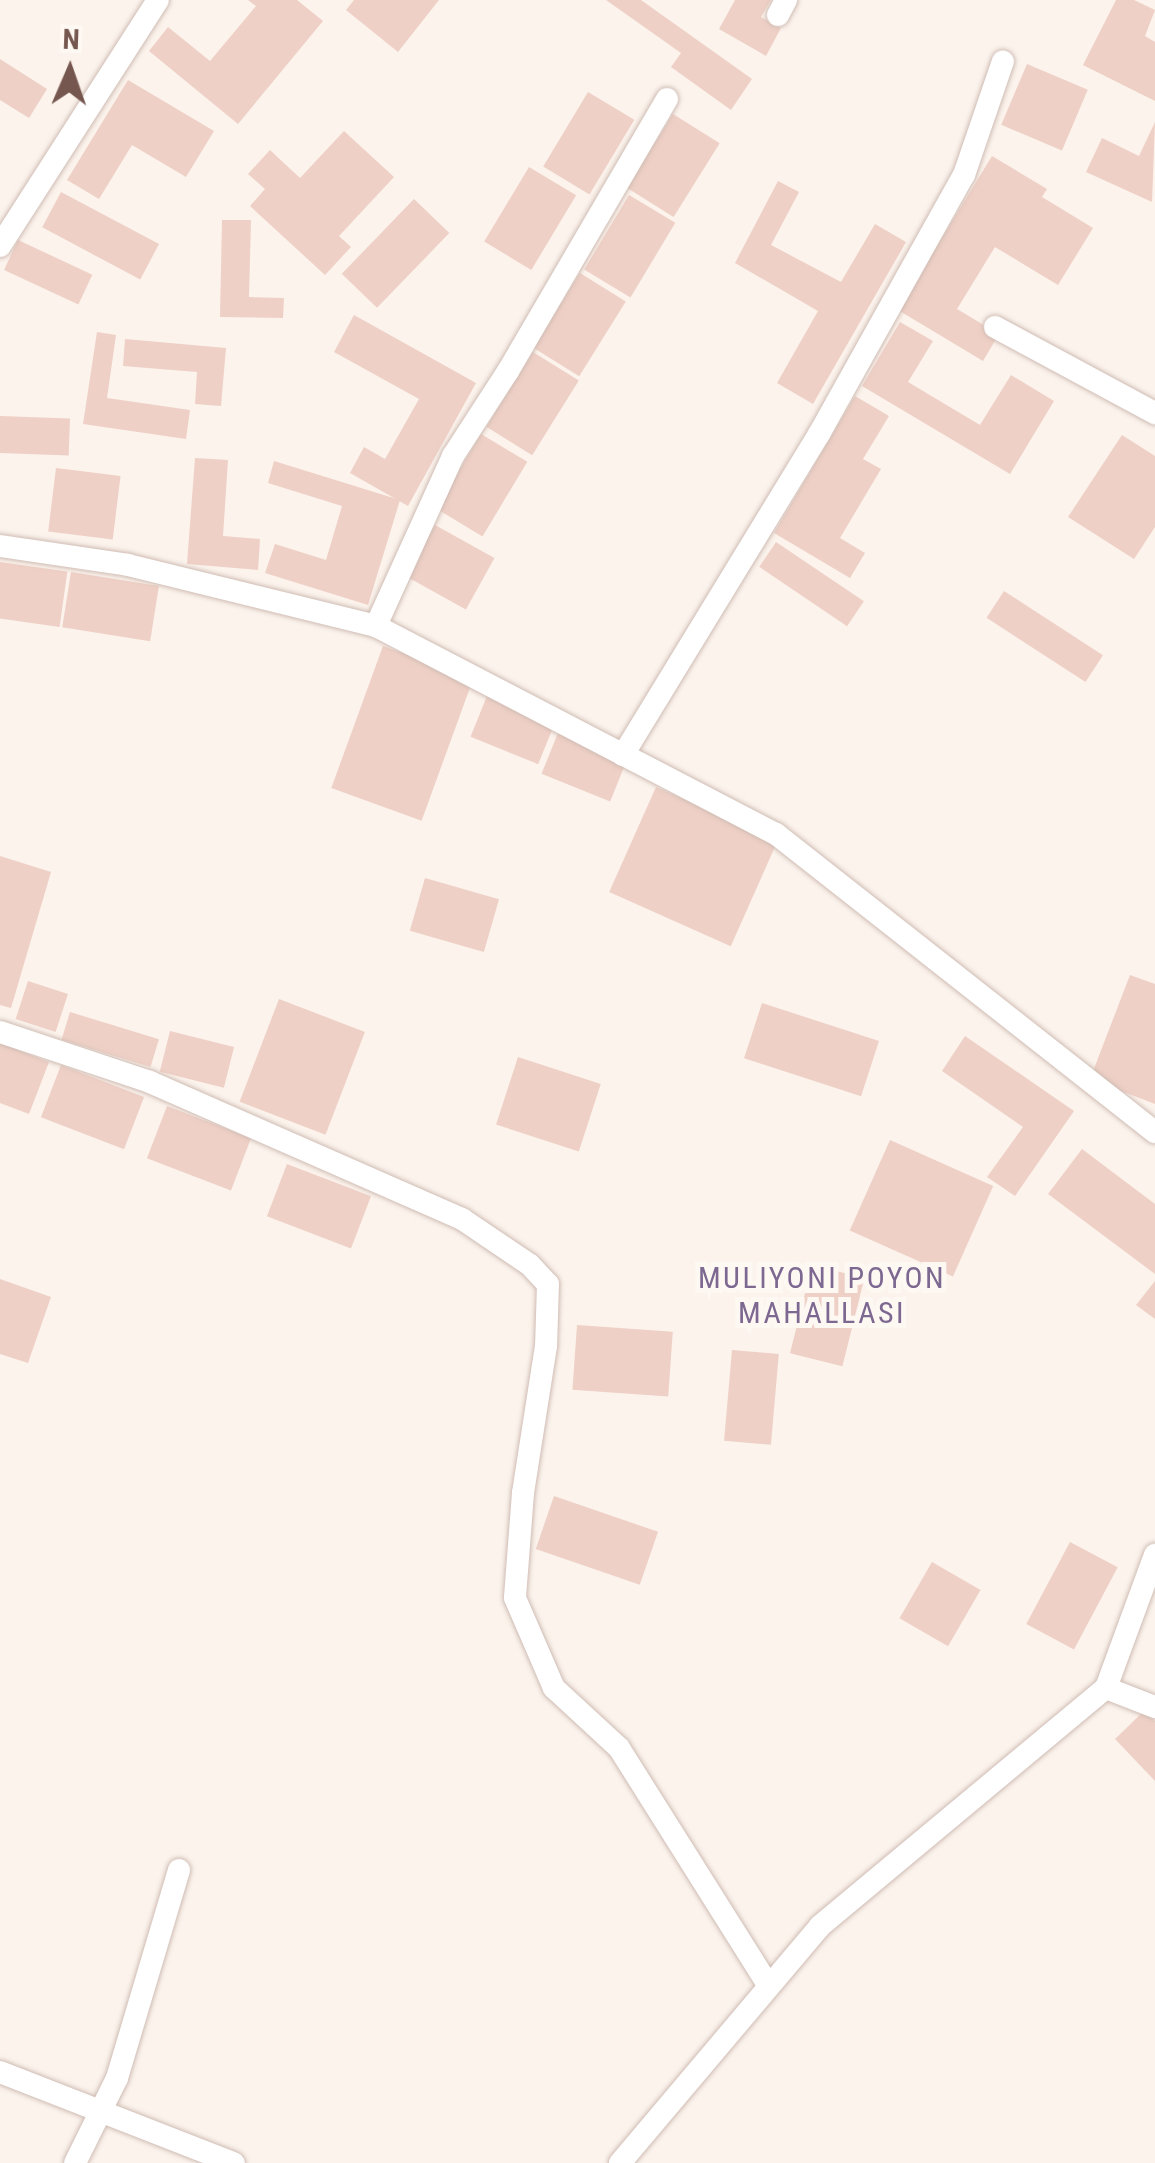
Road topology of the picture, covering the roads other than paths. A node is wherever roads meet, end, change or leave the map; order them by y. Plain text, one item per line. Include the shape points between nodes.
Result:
1 (158, 0) edge
2 (1002, 61) dead end
3 (667, 99) dead end
4 (0, 246) edge
5 (995, 328) dead end
6 (1155, 412) edge
7 (0, 546) edge
8 (376, 626) junction
9 (623, 755) junction
10 (0, 1032) edge
11 (1155, 1132) edge
12 (1155, 1554) edge
13 (1106, 1688) junction
14 (1155, 1708) edge
15 (180, 1870) dead end
16 (769, 1986) junction
17 (0, 2072) edge
18 (101, 2111) junction
19 (76, 2163) edge
20 (234, 2163) edge
21 (620, 2163) edge

1 - 4 street
2 - 9 street via 964,174 819,434
3 - 8 street via 452,456
5 - 6 street
7 - 8 street via 128,564
8 - 9 street
9 - 11 street via 776,834
10 - 16 street via 150,1082 462,1219 530,1264 548,1284 515,1598 554,1688 619,1748
12 - 13 street
13 - 14 street
13 - 16 street via 820,1926
15 - 18 street
16 - 21 street
17 - 18 street
18 - 19 street
18 - 20 street

